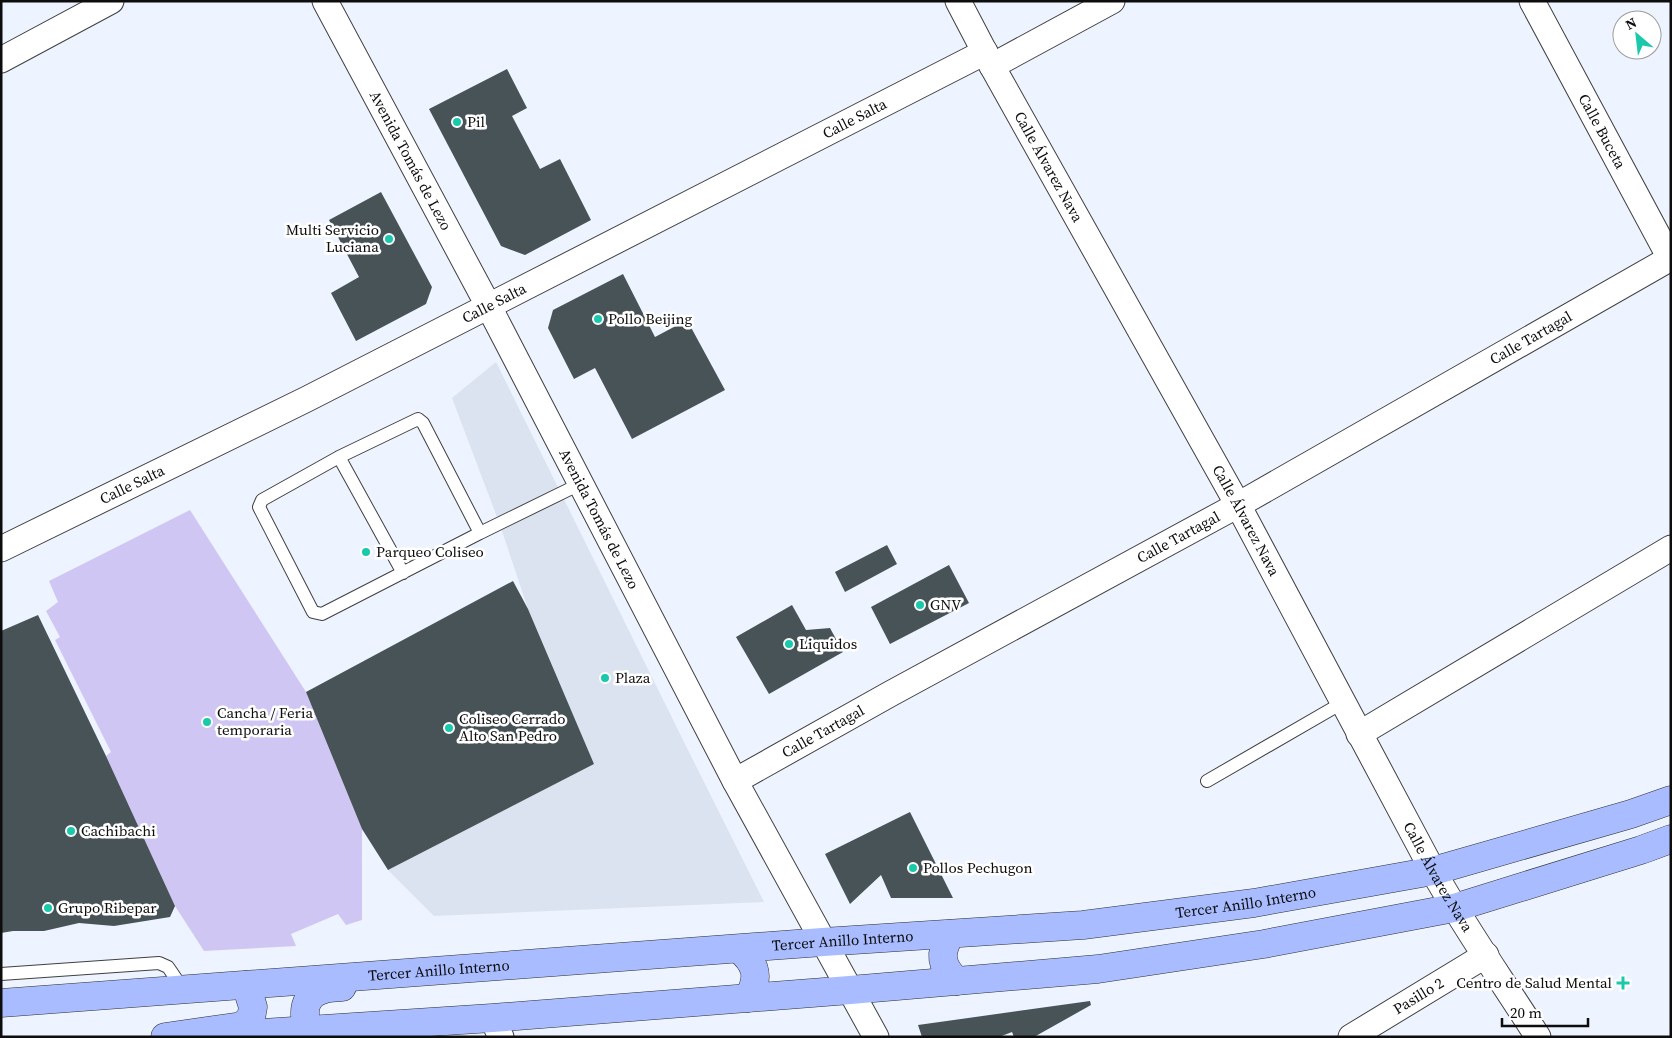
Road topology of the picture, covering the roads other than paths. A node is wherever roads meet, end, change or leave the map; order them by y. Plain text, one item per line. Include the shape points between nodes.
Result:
1 (111, 1) edge
2 (325, 1) edge
3 (958, 1) edge
4 (1112, 1) edge
5 (1532, 1) edge
6 (989, 59) junction
7 (1, 60) edge
8 (1670, 258) edge
9 (489, 308) junction
10 (339, 457) junction
11 (580, 484) junction
12 (1238, 504) junction
13 (480, 533) junction
14 (1671, 548) edge
15 (1, 549) edge
16 (403, 573) junction
17 (1342, 702) junction
18 (1358, 734) junction
19 (735, 781) junction
20 (1207, 781) dead end
21 (1671, 800) edge
22 (1671, 839) edge
23 (1433, 872) junction
24 (1454, 908) junction
25 (951, 934) junction
26 (823, 942) junction
27 (739, 949) junction
28 (1486, 955) junction
29 (462, 969) junction
30 (1, 974) edge
31 (957, 981) junction
32 (246, 984) junction
33 (184, 990) junction
34 (850, 990) junction
35 (748, 998) junction
36 (1, 1003) edge
37 (496, 1027) edge
38 (309, 1030) junction
39 (165, 1037) edge
40 (201, 1037) edge
41 (876, 1037) edge
42 (1351, 1037) edge
43 (1538, 1037) edge

1 - 7 street
2 - 9 street, Avenida Tomás de Lezo
3 - 6 street, Calle Álvarez Nava
4 - 6 street, Calle Salta
5 - 8 street, Calle Buceta
6 - 9 street, Calle Salta
6 - 12 street, Calle Álvarez Nava
8 - 12 street, Calle Tartagal
9 - 11 street, Avenida Tomás de Lezo
9 - 15 street, Calle Salta
10 - 13 lane via 421,420
10 - 16 lane
10 - 16 lane via 262,500 259,507 314,612 322,614
11 - 13 lane
11 - 19 street, Avenida Tomás de Lezo
12 - 17 street, Calle Álvarez Nava
12 - 19 street, Calle Tartagal
13 - 16 lane
14 - 18 street
17 - 18 street, Calle Álvarez Nava
17 - 20 lane
18 - 23 street, Calle Álvarez Nava
19 - 26 street, Avenida Tomás de Lezo
21 - 23 main road, Tercer Anillo Interno
22 - 24 main road
23 - 24 street, Calle Álvarez Nava
23 - 25 main road, Tercer Anillo Interno via 1235,906 1083,925
24 - 28 street, Calle Álvarez Nava
24 - 31 main road via 1264,944 1108,967
25 - 26 main road, Tercer Anillo Interno
25 - 31 main road via 945,943 944,964
26 - 27 main road, Tercer Anillo Interno
26 - 34 street, Avenida Tomás de Lezo
27 - 29 main road, Tercer Anillo Interno
27 - 35 main road via 752,962 755,972 753,990
28 - 42 street, Pasillo 2
28 - 43 street, Calle Álvarez Nava
29 - 32 main road, Tercer Anillo Interno
29 - 38 main road via 321,990 308,998 305,1022
30 - 33 lane via 159,963 168,967
31 - 34 main road
32 - 33 main road, Tercer Anillo Interno
32 - 39 main road via 253,1007 251,1018 242,1026
33 - 36 main road, Tercer Anillo Interno
34 - 35 main road
34 - 41 street, Avenida Tomás de Lezo
35 - 37 main road
37 - 38 main road
38 - 40 main road

